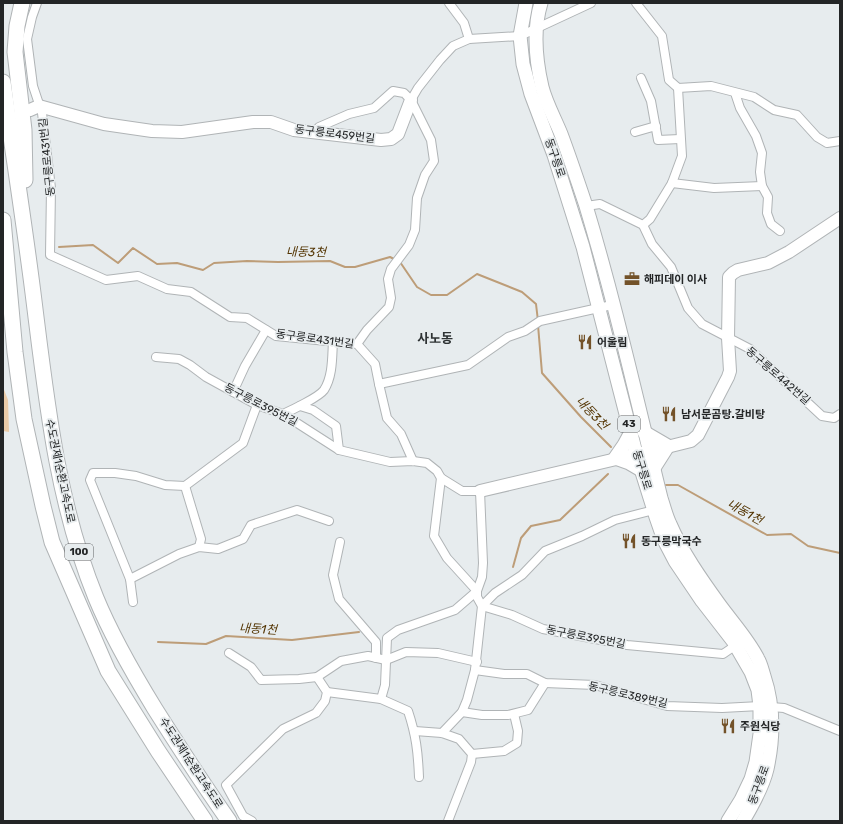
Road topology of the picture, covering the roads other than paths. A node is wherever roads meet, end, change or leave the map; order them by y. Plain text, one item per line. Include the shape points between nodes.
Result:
1 (22, 3) edge
2 (37, 3) edge
3 (449, 3) edge
4 (526, 3) edge
5 (541, 3) edge
6 (591, 3) edge
7 (636, 3) edge
8 (537, 27) junction
9 (520, 36) junction
10 (469, 39) junction
11 (641, 78) dead end
12 (3, 82) edge
13 (678, 88) junction
14 (735, 93) junction
15 (411, 100) junction
16 (35, 108) junction
17 (656, 126) junction
18 (314, 132) junction
19 (635, 132) dead end
20 (680, 139) junction
21 (840, 141) edge
22 (672, 183) junction
23 (762, 186) junction
24 (586, 206) junction
25 (840, 218) edge
26 (3, 220) edge
27 (644, 225) junction
28 (780, 232) dead end
29 (27, 247) junction
30 (3, 299) edge
31 (612, 305) junction
32 (599, 308) junction
33 (266, 330) junction
34 (728, 338) junction
35 (333, 341) junction
36 (358, 344) junction
37 (15, 352) junction
38 (156, 357) dead end
39 (379, 384) junction
40 (234, 392) junction
41 (257, 405) junction
42 (300, 406) junction
43 (283, 414) junction
44 (840, 414) edge
45 (631, 432) junction
46 (644, 432) junction
47 (668, 446) junction
48 (339, 450) junction
49 (649, 451) junction
50 (636, 453) junction
51 (615, 458) junction
52 (413, 461) junction
53 (647, 469) junction
54 (441, 478) junction
55 (185, 486) junction
56 (480, 491) junction
57 (654, 510) junction
58 (329, 521) dead end
59 (340, 542) dead end
60 (199, 547) junction
61 (130, 579) junction
62 (477, 591) junction
63 (133, 602) dead end
64 (482, 606) junction
65 (741, 642) junction
66 (229, 653) dead end
67 (376, 658) junction
68 (386, 660) junction
69 (476, 666) junction
70 (317, 677) junction
71 (545, 682) junction
72 (327, 692) junction
73 (381, 699) junction
74 (766, 706) junction
75 (462, 712) junction
76 (514, 714) junction
77 (415, 731) junction
78 (840, 731) edge
79 (442, 733) junction
80 (472, 754) junction
81 (419, 777) dead end
82 (205, 821) edge
83 (229, 821) edge
84 (252, 821) edge
85 (448, 821) edge
86 (728, 821) edge
87 (743, 821) edge

1 - 29 highway via 15,52 24,130
2 - 16 street via 27,39
3 - 10 street via 464,23
4 - 9 main road, 동구릉로 / 43
5 - 8 main road, 동구릉로 / 43
6 - 8 street
7 - 13 street via 662,36 669,80
8 - 9 street
8 - 24 main road, 동구릉로 / 43 via 538,63 543,88
9 - 10 street, 동구릉로459번길
9 - 32 main road, 동구릉로 / 43 via 523,64 531,94 554,155
10 - 15 street, 동구릉로459번길 via 453,46 431,71
11 - 17 street via 651,101
12 - 29 highway, 수도권제1순환고속도로 / 100
13 - 14 street via 711,86
13 - 20 street
14 - 21 street via 754,97 774,110 797,115 817,137 827,143
14 - 23 street via 762,153
15 - 18 street via 404,93 393,92 374,108 349,114 319,127
15 - 18 street, 동구릉로459번길 via 398,134 391,139
15 - 36 street via 431,140 434,161 425,175 417,198 415,230 388,279 392,298 389,307 367,330
16 - 18 street, 동구릉로459번길 via 104,124 152,131 182,132 252,122 271,122 294,130
16 - 33 street, 동구릉로431번길 via 42,113 52,188 50,255 106,280 138,276 167,289 191,292 230,316 247,318
17 - 19 street
17 - 20 street via 658,140
20 - 22 street via 682,156
22 - 23 street via 714,188
22 - 27 street
23 - 28 street via 768,197 769,219
24 - 27 street via 600,204
24 - 31 main road, 동구릉로 / 43
25 - 34 street via 768,263 733,272 728,282
26 - 37 highway, 수도권제1순환고속도로 / 100
27 - 34 street, 동구릉로442번길 via 652,244 672,267 688,308 702,324
29 - 83 highway, 수도권제1순환고속도로 / 100 via 56,462 75,539 96,598 123,656 198,777
30 - 37 highway
31 - 32 street
31 - 46 main road, 동구릉로 / 43
32 - 39 street via 537,323 508,337 468,365
32 - 45 main road, 동구릉로 / 43
33 - 35 street, 동구릉로431번길 via 276,336
33 - 40 street
34 - 44 street, 동구릉로442번길 via 750,349 822,416 834,418
34 - 47 street via 730,371 698,435 691,440
35 - 36 street, 동구릉로431번길
35 - 42 street via 331,372 324,391
36 - 39 street, 동구릉로431번길 via 375,364
37 - 82 highway, 수도권제1순환고속도로 / 100 via 24,420 52,542 108,671
38 - 40 street, 동구릉로395번길 via 180,359
39 - 52 street, 동구릉로431번길 via 387,418 401,434
40 - 41 street, 동구릉로395번길
41 - 43 street, 동구릉로395번길
41 - 55 street via 243,444
42 - 43 street
42 - 48 street via 313,410 336,426
43 - 48 street, 동구릉로395번길
45 - 50 main road, 동구릉로 / 43
45 - 51 main road
46 - 47 main road
46 - 49 main road, 동구릉로 / 43
47 - 49 street
47 - 53 main road
48 - 52 street, 동구릉로395번길 via 390,462
49 - 50 street
49 - 53 main road, 동구릉로 / 43
50 - 51 street
50 - 53 main road, 동구릉로 / 43
51 - 53 main road
51 - 56 street
52 - 54 street, 동구릉로395번길 via 427,463
53 - 57 main road, 동구릉로 / 43
53 - 65 main road, 동구릉로 / 43 via 669,524
54 - 56 street, 동구릉로395번길 via 462,491
54 - 62 street via 434,536 447,558
55 - 60 street via 201,539
55 - 61 street via 165,485 115,473 93,473 90,480
56 - 62 street via 483,563
57 - 64 street via 615,520 545,551 522,575 495,593
57 - 65 main road, 동구릉로 / 43 via 664,540 675,561 702,601
58 - 60 street via 297,510 251,525 243,539 218,549
59 - 67 street via 333,575 339,599 376,642
60 - 61 street
61 - 63 street
62 - 64 street
62 - 68 street via 455,610 398,630 387,638
64 - 65 street, 동구릉로395번길 via 512,615 543,629 627,645 723,654
64 - 69 street
65 - 74 main road, 동구릉로 / 43
66 - 70 street via 251,667 261,680
67 - 68 street
67 - 70 street via 368,656 341,661
68 - 69 street, 동구릉로389번길 via 406,652 438,653
68 - 73 street via 385,685
69 - 71 street, 동구릉로389번길 via 504,674 527,674
69 - 75 street
70 - 72 street
71 - 74 street, 동구릉로389번길 via 595,686 667,706
71 - 76 street via 528,710
72 - 73 street
72 - 84 street via 325,701 316,713 283,729 226,785 243,816
73 - 77 street via 408,712
74 - 78 street, 동구릉로389번길 via 784,708
74 - 86 main road, 동구릉로 / 43 via 751,779
74 - 87 main road, 동구릉로 / 43 via 771,736 767,770
75 - 76 street via 482,715
75 - 79 street
76 - 80 street via 518,743 504,751
77 - 79 street
77 - 81 street
79 - 80 street via 459,739
80 - 85 street

